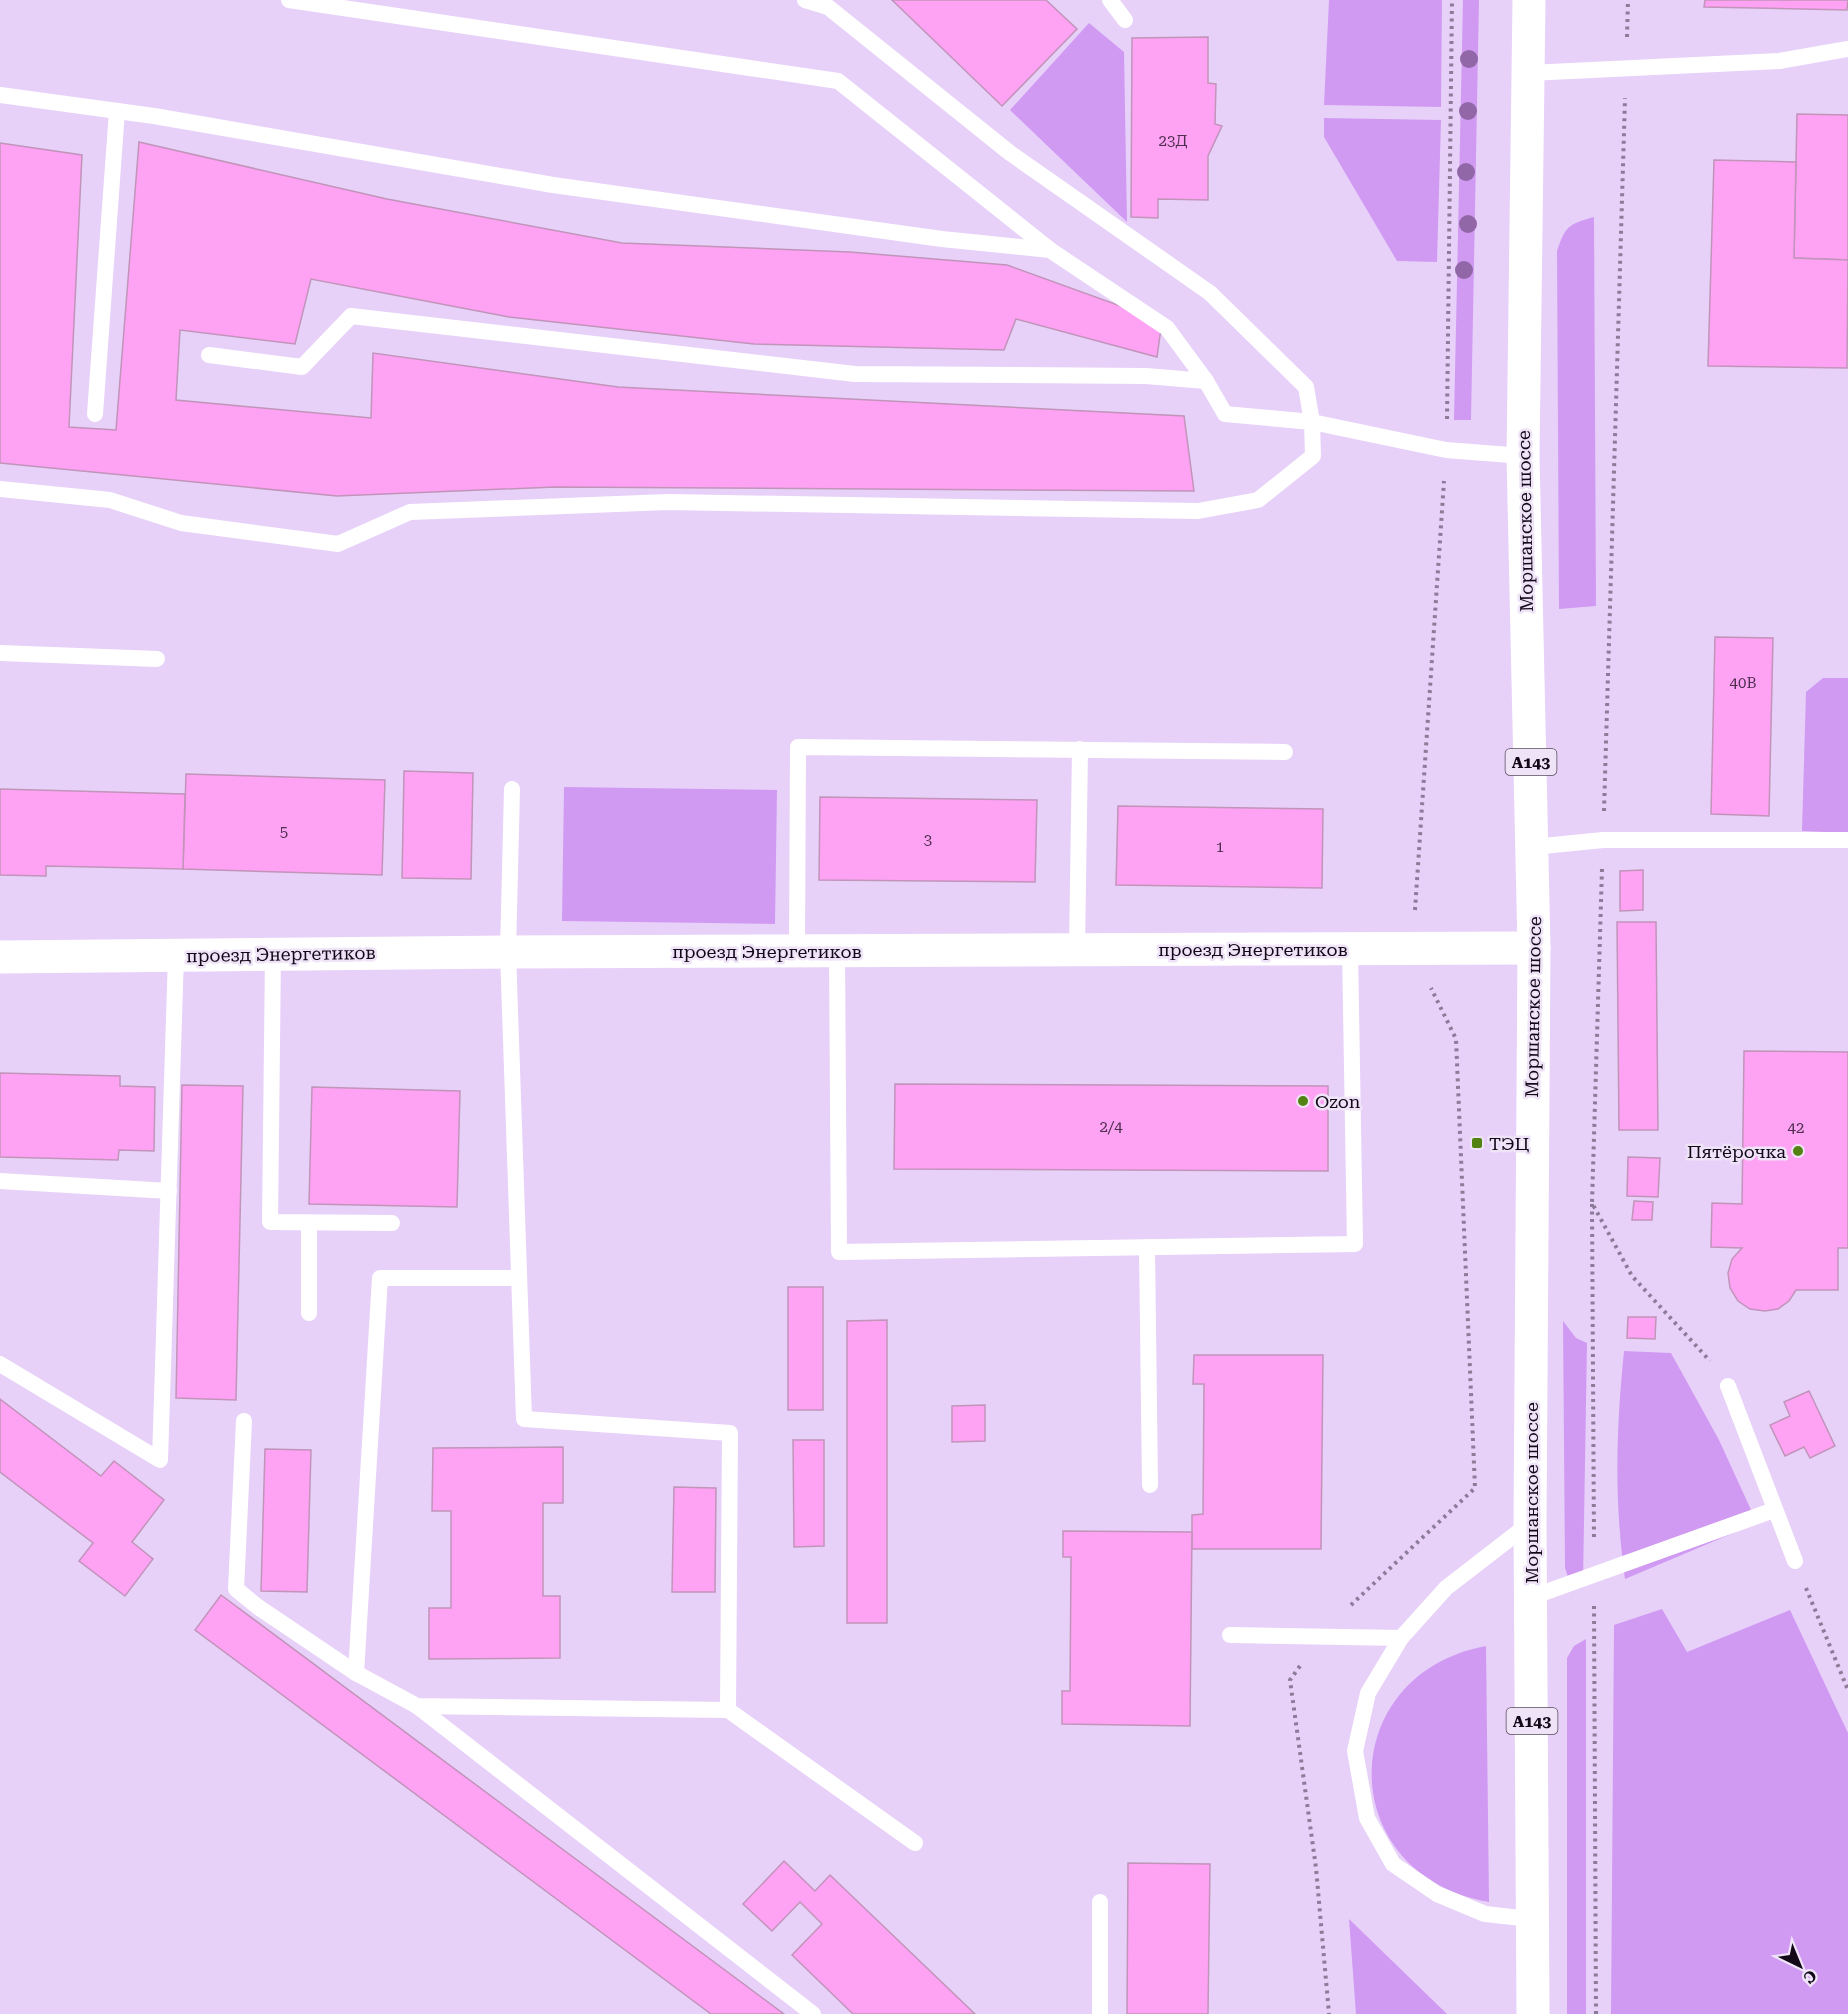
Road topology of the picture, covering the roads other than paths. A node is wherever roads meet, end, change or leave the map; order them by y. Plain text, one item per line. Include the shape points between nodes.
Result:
1 (289, 0) edge
2 (805, 0) edge
3 (1110, 0) edge
4 (1529, 0) edge
5 (825, 4) edge
6 (1125, 20) dead end
7 (1848, 49) edge
8 (1529, 73) junction
9 (0, 94) edge
10 (117, 111) junction
11 (1050, 250) junction
12 (209, 355) dead end
13 (1206, 381) junction
14 (95, 414) dead end
15 (1312, 422) junction
16 (1523, 456) junction
17 (0, 489) edge
18 (0, 653) edge
19 (157, 659) dead end
20 (1080, 749) junction
21 (1285, 752) dead end
22 (512, 789) dead end
23 (1848, 840) edge
24 (1533, 847) junction
25 (1534, 948) junction
26 (1350, 949) junction
27 (837, 950) junction
28 (1077, 950) junction
29 (797, 951) junction
30 (508, 952) junction
31 (273, 954) junction
32 (176, 955) junction
33 (0, 957) edge
34 (0, 1180) edge
35 (169, 1191) junction
36 (309, 1223) junction
37 (392, 1223) dead end
38 (1147, 1247) junction
39 (519, 1278) junction
40 (309, 1313) dead end
41 (0, 1364) edge
42 (1728, 1386) road end
43 (244, 1421) dead end
44 (1150, 1485) dead end
45 (1774, 1510) junction
46 (1530, 1523) junction
47 (1795, 1561) road end
48 (1532, 1597) junction
49 (1230, 1635) dead end
50 (1401, 1638) junction
51 (356, 1673) junction
52 (417, 1706) junction
53 (728, 1710) junction
54 (915, 1843) dead end
55 (1100, 1902) dead end
56 (1531, 1919) junction
57 (813, 2014) edge
58 (1100, 2014) edge
59 (1533, 2014) edge

1 - 11 lane via 838,81
2 - 5 lane
3 - 6 lane
4 - 8 main road, Моршанское шоссе / А143
5 - 15 lane via 1010,153 1210,293 1306,387
7 - 8 lane via 1779,61
8 - 16 main road, Моршанское шоссе / А143
9 - 10 lane
10 - 11 lane via 553,185 942,239
10 - 14 lane
11 - 13 lane via 1167,328
12 - 13 lane via 302,367 351,316 855,374 1146,376
13 - 15 lane via 1225,414
15 - 16 lane via 1446,450
15 - 17 lane via 1313,456 1258,500 1198,511 668,502 410,512 338,544 181,523 110,501
16 - 24 main road, Моршанское шоссе / А143
18 - 19 lane
20 - 21 lane
20 - 28 lane
20 - 29 lane via 798,747
22 - 30 lane
23 - 24 lane via 1603,840
24 - 25 main road, Моршанское шоссе / А143
25 - 26 main road, проезд Энергетиков
25 - 46 main road, Моршанское шоссе / А143
26 - 28 main road, проезд Энергетиков
26 - 38 lane via 1355,1244
27 - 28 main road, проезд Энергетиков
27 - 29 main road, проезд Энергетиков
27 - 38 lane via 839,1252
29 - 30 main road, проезд Энергетиков
30 - 31 main road, проезд Энергетиков
30 - 39 lane
31 - 32 main road, проезд Энергетиков
31 - 36 lane via 270,1222
32 - 33 main road, проезд Энергетиков
32 - 35 lane
34 - 35 lane
35 - 41 lane via 160,1460
36 - 37 lane
36 - 40 lane
38 - 44 lane
39 - 51 lane via 380,1278
39 - 53 lane via 524,1419 730,1433
42 - 45 lane
43 - 51 lane via 236,1589
45 - 47 lane
45 - 48 lane
46 - 48 main road, Моршанское шоссе / А143
46 - 50 lane via 1446,1588
48 - 56 main road, Моршанское шоссе / А143
49 - 50 lane
50 - 56 lane via 1368,1693 1355,1751 1367,1818 1393,1864 1437,1894 1485,1914
51 - 52 lane
52 - 53 lane
52 - 57 lane
53 - 54 lane
55 - 58 lane
56 - 59 main road, Моршанское шоссе / А143

